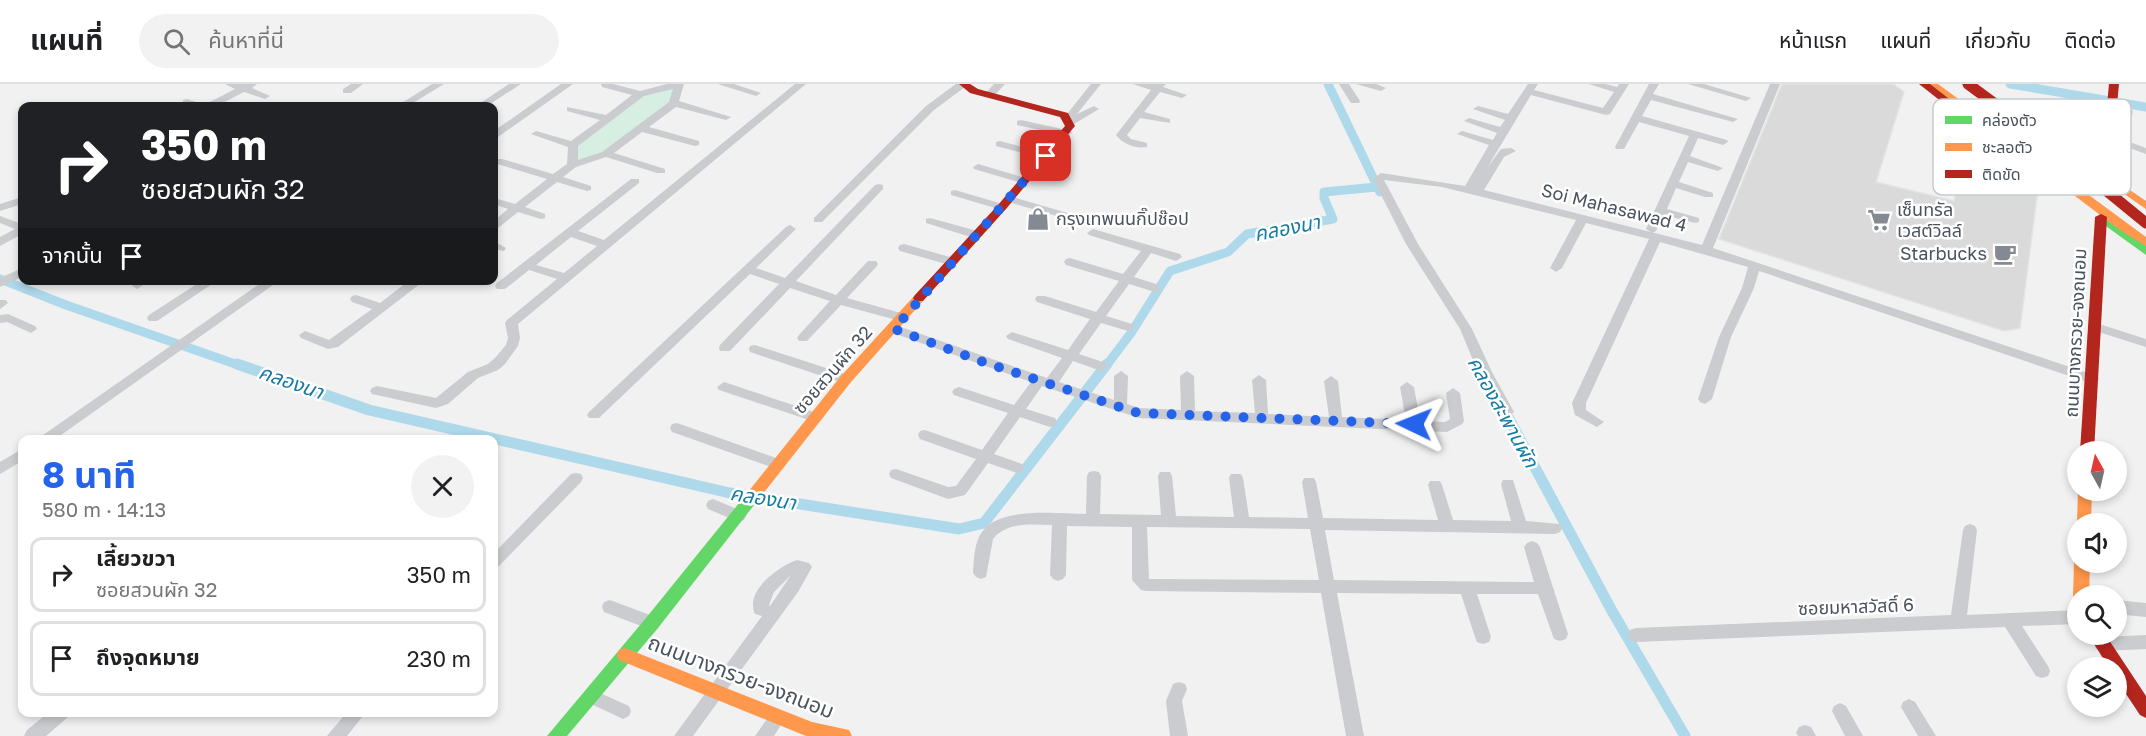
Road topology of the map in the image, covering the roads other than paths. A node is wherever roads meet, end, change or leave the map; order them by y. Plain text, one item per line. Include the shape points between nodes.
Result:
1 (230, 84) edge
2 (358, 84) edge
3 (439, 84) edge
4 (514, 84) edge
5 (568, 84) edge
6 (679, 84) edge
7 (723, 84) edge
8 (801, 84) edge
9 (964, 84) edge
10 (1000, 84) edge
11 (1096, 84) edge
12 (1138, 84) edge
13 (1344, 84) edge
14 (1360, 84) edge
15 (1594, 84) edge
16 (1654, 84) edge
17 (1694, 84) edge
18 (1775, 84) edge
19 (1923, 84) edge
20 (1932, 84) edge
21 (1941, 84) edge
22 (1960, 84) edge
23 (1968, 84) edge
24 (1976, 84) edge
25 (605, 85) edge
26 (248, 86) edge
27 (1159, 86) edge
28 (1622, 87) edge
29 (1381, 88) dead end
30 (1534, 88) edge
31 (347, 91) dead end
32 (756, 93) dead end
33 (640, 94) junction
34 (988, 95) junction
35 (1182, 95) dead end
36 (265, 96) dead end
37 (1648, 96) junction
38 (1746, 98) dead end
39 (1943, 99) edge
40 (1952, 99) edge
41 (1960, 99) edge
42 (1982, 99) edge
43 (1988, 99) edge
44 (1997, 99) edge
45 (1355, 100) dead end
46 (218, 102) edge
47 (409, 102) edge
48 (487, 102) edge
49 (674, 104) junction
50 (571, 109) dead end
51 (1094, 109) dead end
52 (1478, 109) dead end
53 (1138, 114) junction
54 (726, 117) dead end
55 (1511, 118) junction
56 (1637, 118) junction
57 (608, 119) junction
58 (1733, 119) dead end
59 (1166, 121) dead end
60 (1469, 121) dead end
61 (1021, 123) dead end
62 (1068, 125) junction
63 (641, 128) junction
64 (1503, 131) junction
65 (498, 132) edge
66 (536, 134) dead end
67 (1462, 134) dead end
68 (1695, 134) junction
69 (1723, 142) dead end
70 (695, 143) dead end
71 (1000, 144) dead end
72 (1496, 144) junction
73 (573, 145) junction
74 (1143, 145) dead end
75 (1620, 147) dead end
76 (2131, 147) edge
77 (1511, 151) dead end
78 (2146, 151) edge
79 (606, 154) junction
80 (1046, 156) junction
81 (1684, 158) junction
82 (498, 161) dead end
83 (572, 165) junction
84 (978, 167) dead end
85 (1718, 168) dead end
86 (661, 171) dead end
87 (555, 178) junction
88 (635, 181) dead end
89 (1025, 181) junction
90 (1671, 183) junction
91 (879, 187) dead end
92 (587, 188) dead end
93 (1472, 191) junction
94 (955, 193) dead end
95 (1709, 195) dead end
96 (2070, 195) edge
97 (2080, 195) edge
98 (2082, 195) edge
99 (2109, 195) edge
100 (2119, 195) edge
101 (2127, 195) edge
102 (18, 196) edge
103 (498, 202) edge
104 (1006, 203) junction
105 (2146, 206) edge
106 (0, 208) edge
107 (516, 208) junction
108 (1659, 210) junction
109 (541, 216) dead end
110 (1067, 216) dead end
111 (2101, 218) junction
112 (0, 219) edge
113 (1582, 219) junction
114 (818, 220) dead end
115 (1695, 220) dead end
116 (930, 221) dead end
117 (2146, 221) edge
118 (498, 223) edge
119 (18, 227) edge
120 (790, 229) dead end
121 (18, 231) edge
122 (570, 232) junction
123 (1093, 233) dead end
124 (1654, 233) junction
125 (977, 235) junction
126 (0, 242) edge
127 (607, 245) junction
128 (2145, 245) edge
129 (904, 248) dead end
130 (1148, 249) junction
131 (1706, 250) junction
132 (1176, 257) dead end
133 (953, 262) junction
134 (1070, 262) dead end
135 (872, 264) dead end
136 (1755, 265) junction
137 (527, 266) junction
138 (1556, 268) dead end
139 (747, 269) junction
140 (18, 274) edge
141 (567, 278) junction
142 (1126, 279) junction
143 (0, 283) edge
144 (787, 283) junction
145 (204, 285) edge
146 (267, 285) edge
147 (411, 285) edge
148 (501, 286) dead end
149 (1155, 288) dead end
150 (356, 299) dead end
151 (1041, 299) dead end
152 (839, 300) junction
153 (381, 308) junction
154 (1098, 317) junction
155 (153, 318) dead end
156 (904, 318) junction
157 (4, 319) edge
158 (1128, 327) dead end
159 (2096, 327) junction
160 (31, 329) dead end
161 (894, 329) junction
162 (305, 335) dead end
163 (1012, 336) dead end
164 (803, 338) dead end
165 (2146, 343) edge
166 (725, 348) dead end
167 (755, 349) dead end
168 (1070, 356) junction
169 (1101, 366) dead end
170 (1121, 376) dead end
171 (1187, 376) dead end
172 (2092, 379) junction
173 (846, 380) junction
174 (1259, 380) dead end
175 (1331, 381) dead end
176 (1045, 382) junction
177 (724, 387) dead end
178 (1407, 387) dead end
179 (377, 391) dead end
180 (959, 392) dead end
181 (1453, 393) dead end
182 (1705, 399) dead end
183 (1120, 406) junction
184 (1018, 412) junction
185 (1507, 412) dead end
186 (594, 415) dead end
187 (1188, 415) junction
188 (815, 417) junction
189 (1262, 418) junction
190 (1336, 421) junction
191 (1050, 422) dead end
192 (1597, 422) dead end
193 (1414, 424) junction
194 (677, 428) dead end
195 (50, 435) edge
196 (925, 435) dead end
197 (2088, 441) edge
198 (983, 456) junction
199 (18, 457) edge
200 (777, 464) junction
201 (1017, 468) dead end
202 (0, 469) edge
203 (896, 474) dead end
204 (1094, 476) dead end
205 (1165, 476) dead end
206 (576, 478) dead end
207 (1236, 478) dead end
208 (1309, 482) dead end
209 (1508, 484) dead end
210 (1436, 485) dead end
211 (713, 505) dead end
212 (739, 516) junction
213 (1060, 519) junction
214 (1093, 520) junction
215 (1139, 521) junction
216 (1169, 521) junction
217 (1242, 522) junction
218 (1316, 522) junction
219 (1447, 526) junction
220 (1520, 527) junction
221 (1555, 528) dead end
222 (1970, 530) dead end
223 (1532, 547) dead end
224 (498, 558) edge
225 (981, 573) dead end
226 (1058, 575) dead end
227 (1329, 586) junction
228 (1467, 587) junction
229 (1544, 588) junction
230 (610, 607) dead end
231 (2127, 609) edge
232 (2146, 610) edge
233 (773, 614) dead end
234 (2067, 617) edge
235 (2009, 620) junction
236 (1958, 622) junction
237 (652, 623) junction
238 (1560, 634) dead end
239 (1636, 635) dead end
240 (1483, 637) dead end
241 (2127, 641) edge
242 (2146, 642) edge
243 (2103, 645) edge
244 (625, 655) junction
245 (2042, 671) dead end
246 (1179, 689) dead end
247 (716, 693) junction
248 (591, 696) junction
249 (1910, 707) dead end
250 (2146, 710) edge
251 (623, 711) dead end
252 (1840, 711) dead end
253 (56, 717) edge
254 (353, 717) edge
255 (778, 717) junction
256 (819, 734) edge
257 (33, 736) edge
258 (336, 736) edge
259 (556, 736) edge
260 (683, 736) edge
261 (764, 736) edge
262 (843, 736) edge
263 (1179, 736) edge
264 (1355, 736) edge
265 (1854, 736) edge
266 (1927, 736) edge

1 - 26 street
2 - 31 street
3 - 47 street
4 - 48 street
5 - 65 street
6 - 33 street
6 - 49 street
7 - 32 street
8 - 127 street
9 - 34 street
9 - 114 street via 953,88 930,108
10 - 34 street
11 - 62 street
12 - 27 street
13 - 45 street
14 - 29 street
15 - 28 street
16 - 37 street
17 - 38 street
18 - 131 street
19 - 39 street
20 - 40 street
21 - 41 street
22 - 42 street
23 - 43 street, bridge
24 - 44 street
25 - 33 street
26 - 36 street
26 - 46 street
27 - 35 street
27 - 53 street
28 - 30 street via 1608,111 1603,112
30 - 55 street
33 - 57 street
34 - 62 street via 1057,113
37 - 56 street
37 - 58 street
49 - 54 street
49 - 63 street
50 - 57 street
51 - 62 street
52 - 55 street
53 - 59 street
53 - 74 street via 1121,135
55 - 64 street
56 - 68 street
56 - 75 street
57 - 73 street
60 - 64 street
61 - 62 street
62 - 80 street, ซอยสวนผัก 32
63 - 70 street
63 - 79 street
64 - 72 street
66 - 73 street
67 - 72 street
68 - 69 street
68 - 81 street
71 - 80 street
72 - 93 street
73 - 83 street
76 - 78 street
77 - 93 street via 1500,155
79 - 83 street
79 - 86 street
80 - 89 street, ซอยสวนผัก 32
81 - 85 street
81 - 90 street
82 - 87 street
83 - 87 street
84 - 89 street
87 - 92 street
87 - 107 street
88 - 122 street
89 - 104 street, ซอยสวนผัก 32
90 - 95 street
90 - 108 street
91 - 144 street
93 - 113 street, Soi Mahasawad 4
93 - 185 street, Soi Mahasawad 4 via 1390,176 1378,179 1466,329
94 - 104 street
96 - 111 street
97 - 128 street
98 - 128 street
99 - 117 street, bridge
100 - 117 street
101 - 105 street
102 - 106 street
103 - 107 street
104 - 110 street
104 - 125 street, ซอยสวนผัก 32
107 - 109 street
107 - 118 street
108 - 115 street
108 - 124 street
111 - 128 street
111 - 159 street, ถนนบางกรวย-จงถนอม
112 - 119 street
113 - 124 street, Soi Mahasawad 4
113 - 138 street
116 - 125 street
120 - 139 street
121 - 126 street
122 - 127 street
122 - 137 street
123 - 130 street
124 - 131 street, Soi Mahasawad 4
124 - 192 street via 1579,403 1580,412
125 - 133 street, ซอยสวนผัก 32
127 - 141 street
129 - 133 street
130 - 132 street
130 - 142 street
131 - 136 street, Soi Mahasawad 4
133 - 156 street, ซอยสวนผัก 32
134 - 142 street
135 - 152 street
136 - 172 street, Soi Mahasawad 4
136 - 182 street
137 - 141 street
137 - 148 street
139 - 144 street
139 - 186 street
140 - 143 street
141 - 179 street via 511,323 512,346 500,361 473,375 443,401 430,404
142 - 149 street
142 - 154 street
144 - 152 street
144 - 166 street
145 - 155 street
146 - 195 street
147 - 153 street
150 - 153 street
151 - 154 street
152 - 156 street
152 - 164 street
153 - 162 street via 333,344
154 - 158 street
154 - 168 street
156 - 161 street, ซอยสวนผัก 32
157 - 160 street
159 - 165 street
159 - 172 street, ถนนบางกรวย-จงถนอม
161 - 173 street, ซอยสวนผัก 32
161 - 176 street
163 - 168 street
167 - 173 street
168 - 169 street
168 - 176 street
170 - 183 street
171 - 187 street
172 - 197 street, ถนนบางกรวย-จงถนอม
173 - 188 street, ซอยสวนผัก 32
174 - 189 street
175 - 190 street
176 - 183 street
176 - 184 street
177 - 188 street
178 - 193 street
180 - 184 street
181 - 193 street via 1457,416 1454,425
183 - 187 street via 1138,413
184 - 191 street
184 - 198 street
187 - 189 street
188 - 200 street, ซอยสวนผัก 32
189 - 190 street
190 - 193 street
194 - 200 street
196 - 198 street
198 - 201 street
198 - 203 street via 960,491 954,493
199 - 202 street
200 - 212 street, ซอยสวนผัก 32
204 - 214 street
205 - 216 street
206 - 224 street
207 - 217 street
208 - 218 street
209 - 220 street
210 - 219 street
211 - 212 street
212 - 237 street, ซอยสวนผัก 32
213 - 214 street
213 - 225 street via 1021,519 998,526 983,542
213 - 226 street
214 - 215 street
215 - 216 street
215 - 227 street via 1140,579 1146,585
216 - 217 street
217 - 218 street
218 - 219 street
218 - 227 street
219 - 220 street
220 - 221 street
222 - 236 street
223 - 229 street
227 - 228 street
227 - 264 street
228 - 229 street
228 - 240 street
229 - 238 street
230 - 237 street
231 - 232 street
233 - 247 street
234 - 235 street, ซอยมหาสวัสดิ์ 6
235 - 236 street, ซอยมหาสวัสดิ์ 6
235 - 245 street
236 - 239 street, ซอยมหาสวัสดิ์ 6
237 - 244 street, ซอยสวนผัก 32
241 - 242 street
243 - 250 street
244 - 247 street, ถนนบางกรวย-จงถนอม
244 - 248 street, ซอยสวนผัก 32
246 - 263 street via 1174,700
247 - 255 street, ถนนบางกรวย-จงถนอม
247 - 260 street
248 - 251 street
248 - 259 street, ซอยสวนผัก 32
249 - 266 street
252 - 265 street
253 - 257 street
254 - 258 street
255 - 256 street, ถนนบางกรวย-จงถนอม
255 - 261 street
256 - 262 street, ถนนบางกรวย-จงถนอม

